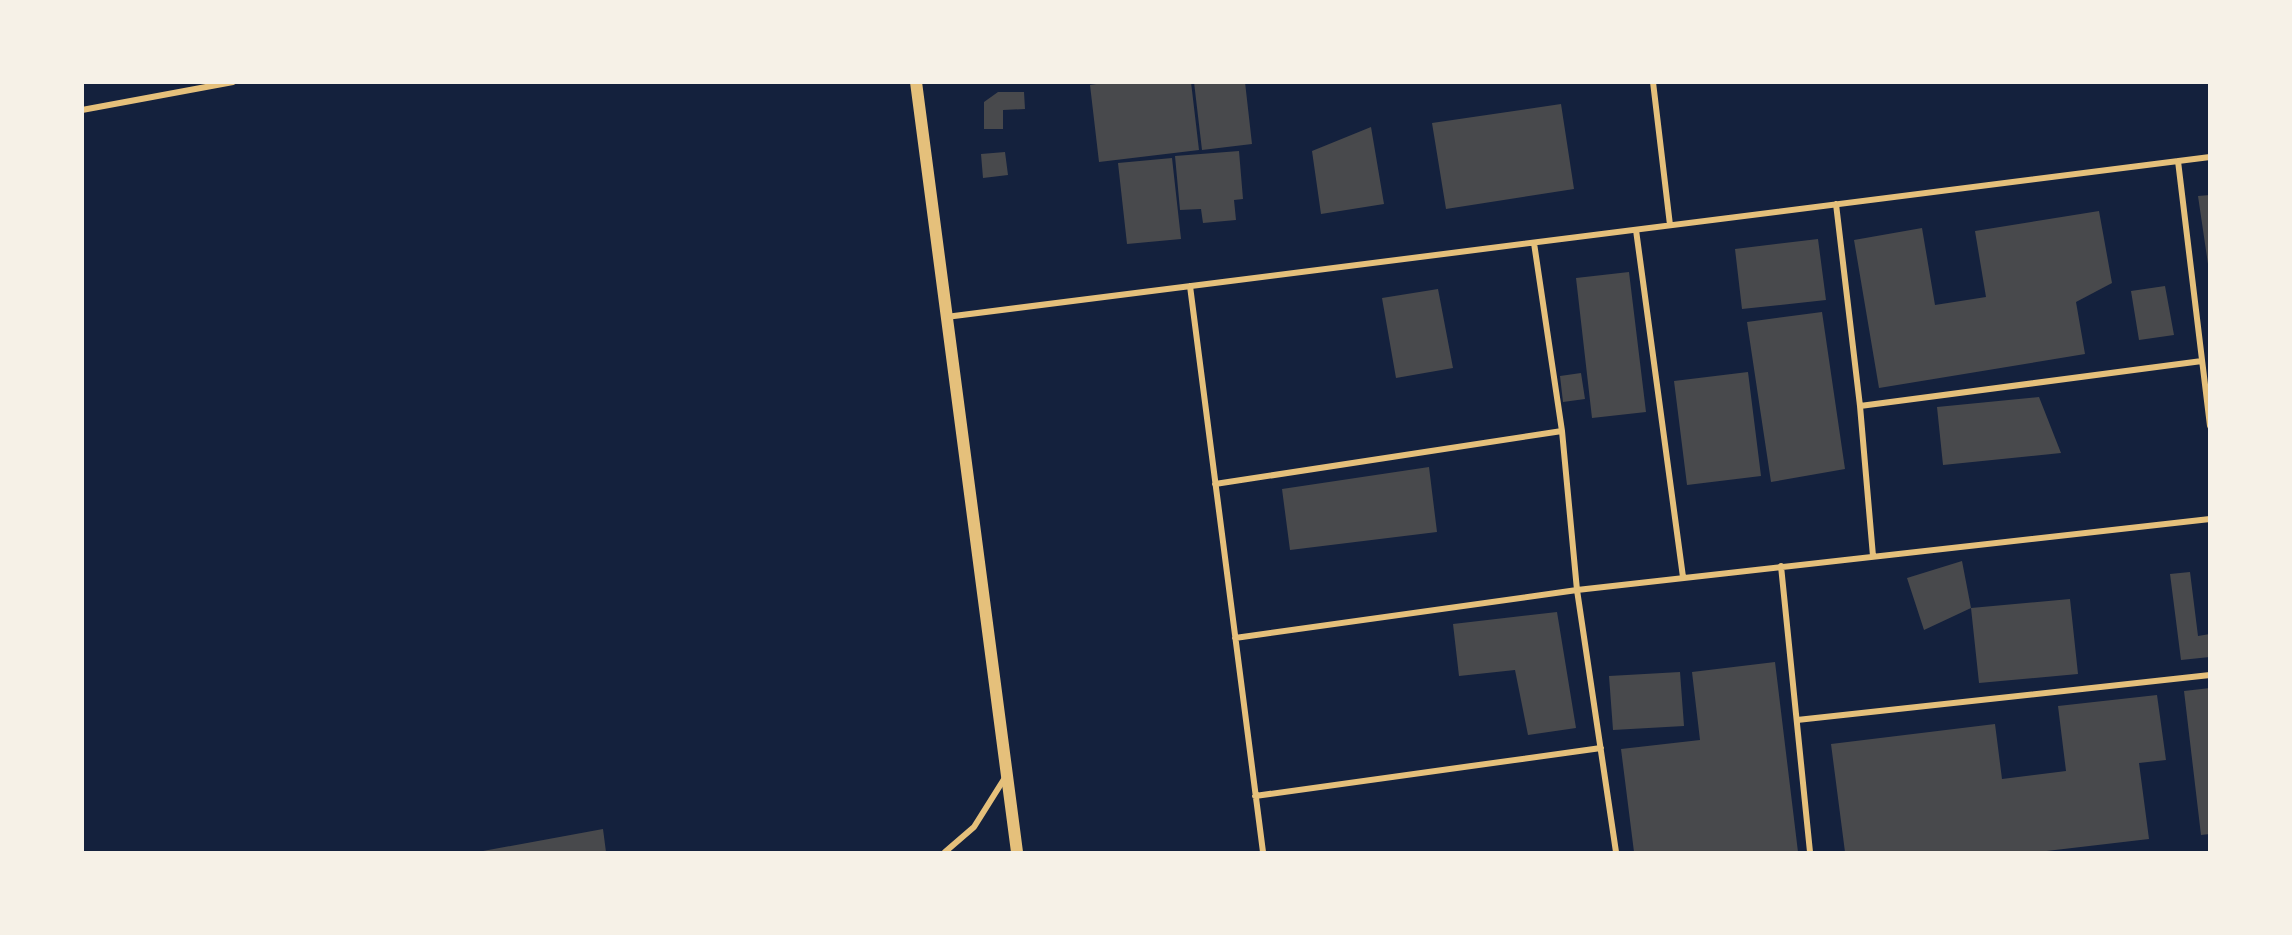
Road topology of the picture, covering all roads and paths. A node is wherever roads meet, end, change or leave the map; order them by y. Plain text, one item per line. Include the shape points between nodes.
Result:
1 (233, 82) edge
2 (915, 82) edge
3 (1653, 82) edge
4 (82, 110) edge
5 (2210, 157) edge
6 (2178, 161) junction
7 (1836, 204) junction
8 (1670, 225) junction
9 (1636, 230) junction
10 (1534, 243) junction
11 (1190, 286) junction
12 (945, 317) junction
13 (2202, 361) junction
14 (1860, 406) junction
15 (2210, 426) edge
16 (1562, 431) junction
17 (1215, 484) junction
18 (2210, 519) edge
19 (1874, 555) junction
20 (1781, 566) junction
21 (1683, 577) junction
22 (1577, 590) junction
23 (1235, 638) junction
24 (2210, 675) edge
25 (1797, 720) junction
26 (1600, 748) junction
27 (1007, 775) junction
28 (1255, 796) junction
29 (945, 852) edge
30 (1017, 852) edge
31 (1263, 852) edge
32 (1616, 852) edge
33 (1810, 852) edge

1 - 4 street
2 - 12 main road
3 - 8 street
5 - 6 street
6 - 7 street
6 - 13 street
7 - 8 street
7 - 14 street
8 - 9 street
9 - 10 street
9 - 21 street
10 - 11 street
10 - 16 street
11 - 12 street
11 - 17 street
12 - 27 main road
13 - 14 street
13 - 15 street
14 - 19 street
16 - 17 street
16 - 22 street
17 - 23 street
18 - 19 street
19 - 20 street
20 - 21 street
20 - 25 street
21 - 22 street
22 - 23 street
22 - 26 street
23 - 28 street
24 - 25 street
25 - 33 street
26 - 28 street
26 - 32 street
27 - 29 street via 974,827
27 - 30 main road
28 - 31 street

